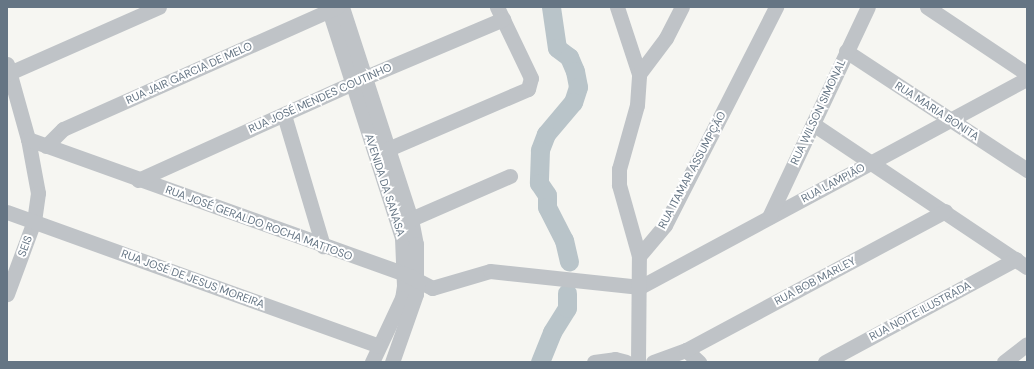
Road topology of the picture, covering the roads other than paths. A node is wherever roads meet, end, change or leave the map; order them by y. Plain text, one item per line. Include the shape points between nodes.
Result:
1 (159, 7) edge
2 (617, 7) edge
3 (682, 7) edge
4 (776, 7) edge
5 (868, 7) edge
6 (927, 7) edge
7 (952, 7) edge
8 (334, 8) edge
9 (500, 13) edge
10 (950, 22) junction
11 (846, 51) junction
12 (8, 71) edge
13 (639, 74) junction
14 (1027, 74) edge
15 (366, 77) junction
16 (1027, 79) edge
17 (352, 83) junction
18 (284, 115) junction
19 (949, 118) junction
20 (813, 124) junction
21 (28, 140) junction
22 (46, 146) junction
23 (388, 150) junction
24 (872, 162) junction
25 (1027, 170) edge
26 (510, 176) dead end
27 (138, 180) junction
28 (945, 211) junction
29 (7, 212) edge
30 (769, 217) junction
31 (411, 219) junction
32 (34, 221) junction
33 (323, 246) junction
34 (639, 256) junction
35 (1021, 263) edge
36 (410, 276) junction
37 (640, 287) junction
38 (7, 294) edge
39 (1027, 344) edge
40 (379, 346) junction
41 (686, 350) junction
42 (372, 362) edge
43 (392, 362) edge
44 (594, 362) edge
45 (626, 362) edge
46 (638, 362) edge
47 (653, 362) edge
48 (699, 362) edge
49 (825, 362) edge
50 (1004, 362) edge

1 - 12 street
2 - 13 street
3 - 13 street via 666,38
4 - 34 street, RUA ITAMAR ASSUMPÇÃO via 665,225
5 - 11 street, RUA WILSON SIMONAL
6 - 10 street
7 - 10 street
8 - 15 street, AVENIDA DA SANASA
8 - 17 street, AVENIDA DA SANASA
8 - 22 street, RUA JAIR GARCIA DE MELO via 63,129
9 - 15 street, RUA JOSÉ MENDES COUTINHO
9 - 23 street via 532,78 528,89
10 - 14 street
11 - 19 street, RUA MARIA BONITA
11 - 20 street, RUA WILSON SIMONAL
12 - 21 street, SEIS
13 - 34 street via 637,105 619,169 620,185
15 - 17 street, RUA JOSÉ MENDES COUTINHO
15 - 23 street, AVENIDA DA SANASA
16 - 19 street, RUA LAMPIÃO
17 - 18 street, RUA JOSÉ MENDES COUTINHO
17 - 36 street, AVENIDA DA SANASA via 402,238
18 - 27 street, RUA JOSÉ MENDES COUTINHO
18 - 33 street
19 - 24 street, RUA LAMPIÃO
19 - 25 street, RUA MARIA BONITA
20 - 24 street
20 - 30 street, RUA WILSON SIMONAL
21 - 22 street, RUA JOSÉ GERALDO ROCHA MATTOSO
21 - 32 street, SEIS via 38,193
22 - 27 street, RUA JOSÉ GERALDO ROCHA MATTOSO
23 - 31 street, AVENIDA DA SANASA
24 - 28 street
24 - 30 street, RUA LAMPIÃO
26 - 31 street
27 - 33 street, RUA JOSÉ GERALDO ROCHA MATTOSO
28 - 35 street
28 - 41 street, RUA BOB MARLEY
29 - 32 street, RUA JOSÉ DE JESUS MOREIRA
30 - 37 street, RUA LAMPIÃO
31 - 36 street, AVENIDA DA SANASA via 416,244
32 - 38 street, SEIS
32 - 40 street, RUA JOSÉ DE JESUS MOREIRA
33 - 36 street, RUA JOSÉ GERALDO ROCHA MATTOSO
34 - 37 street
35 - 49 street, RUA NOITE ILUSTRADA
36 - 37 street, RUA JOSÉ GERALDO ROCHA MATTOSO via 432,288 490,271
36 - 40 street, AVENIDA DA SANASA
36 - 43 street, AVENIDA DA SANASA via 412,310
37 - 46 street
39 - 50 street
40 - 42 street, AVENIDA DA SANASA
41 - 47 street, RUA BOB MARLEY
41 - 48 street
44 - 45 street via 615,359

